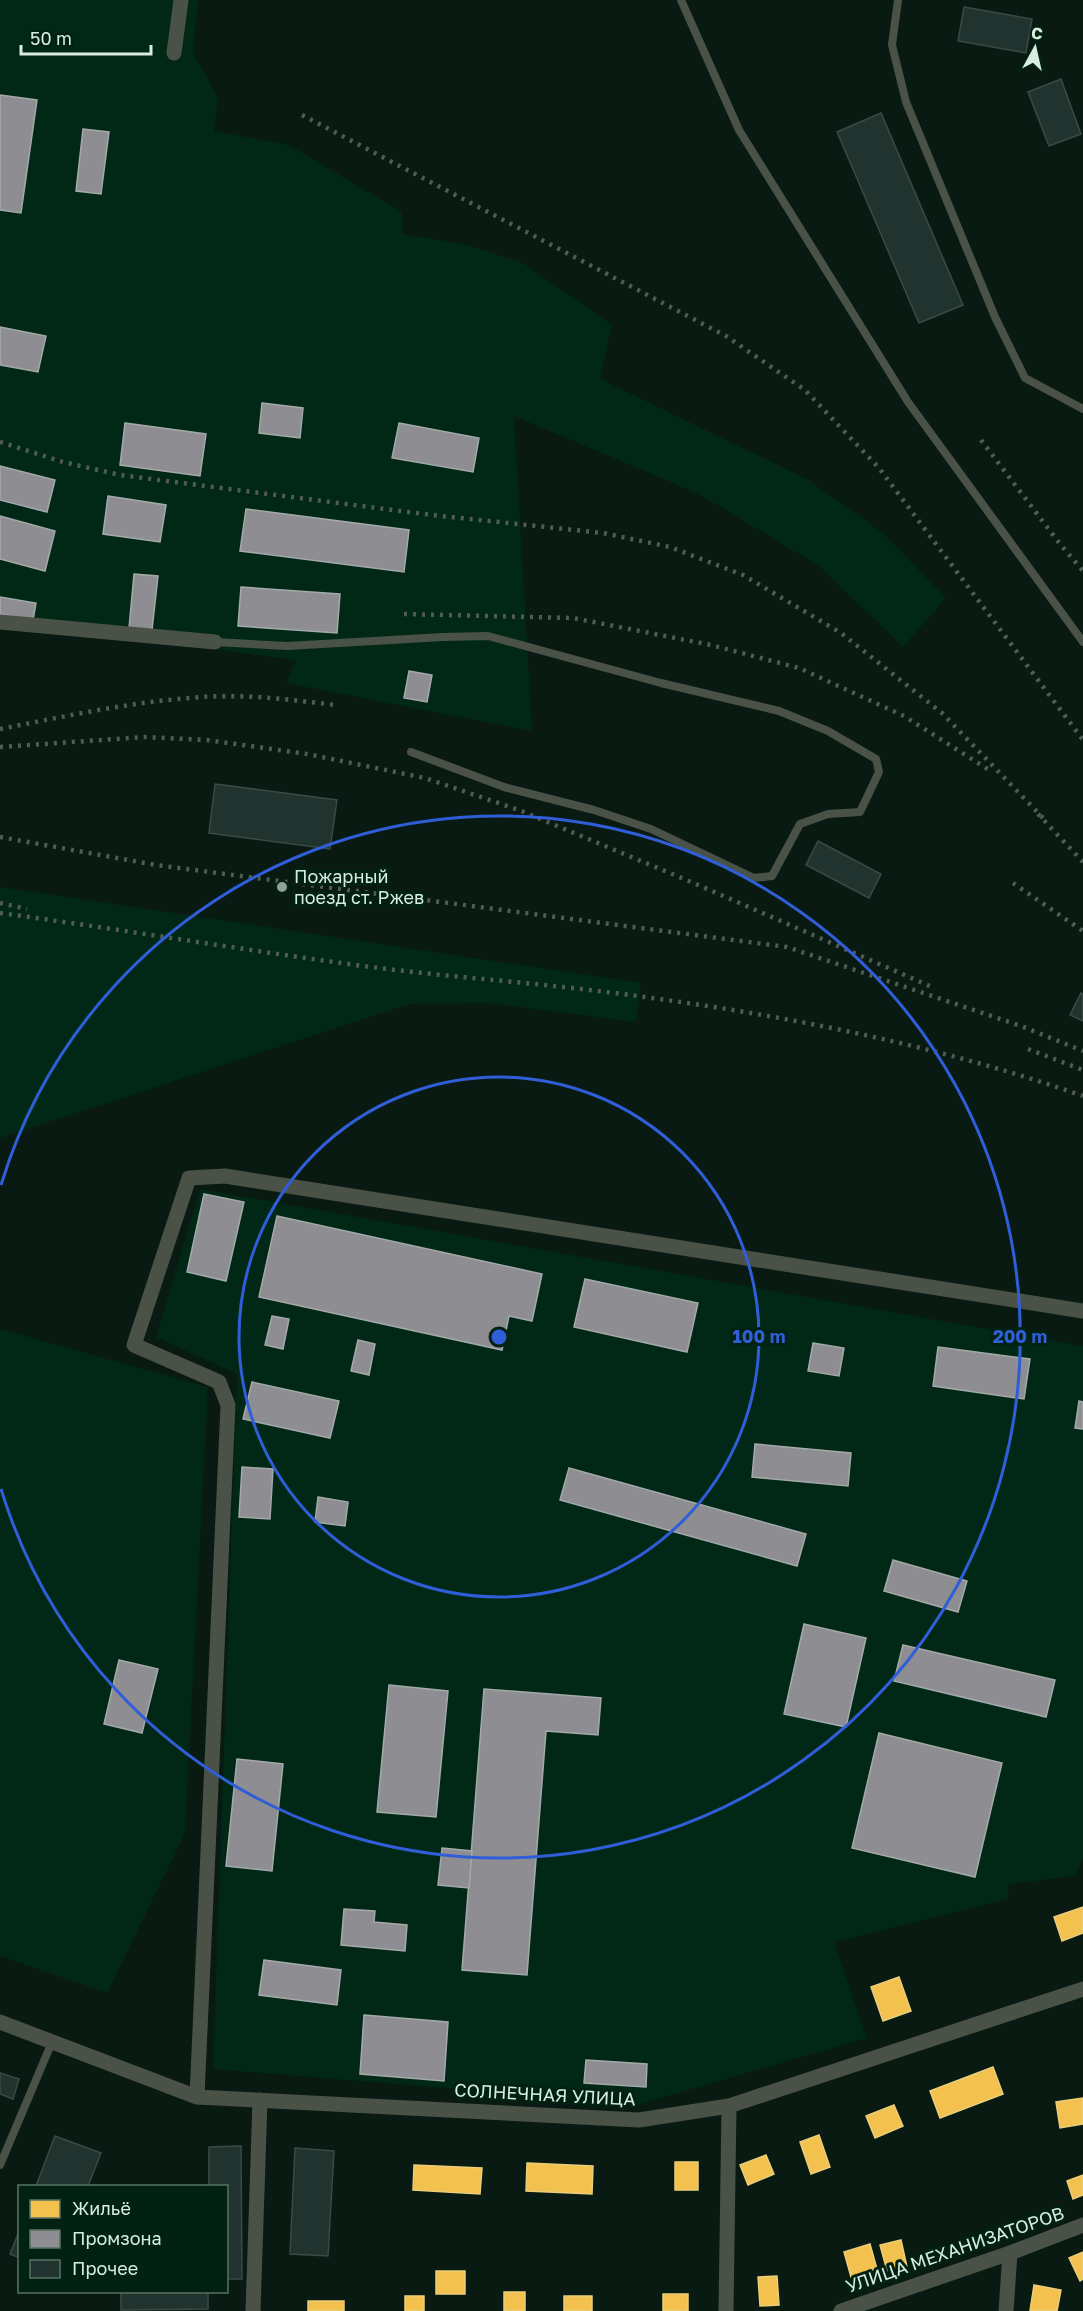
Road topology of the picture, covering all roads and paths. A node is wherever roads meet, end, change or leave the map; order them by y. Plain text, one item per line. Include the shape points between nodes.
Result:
1 (181, 0) edge
2 (681, 0) edge
3 (898, 0) edge
4 (174, 53) dead end
5 (1083, 409) edge
6 (0, 622) edge
7 (215, 642) joint
8 (1083, 642) edge
9 (411, 752) dead end
10 (1083, 1311) edge
11 (1083, 1989) edge
12 (0, 2022) edge
13 (52, 2042) junction
14 (197, 2097) junction
15 (260, 2100) junction
16 (729, 2106) junction
17 (0, 2165) edge
18 (1083, 2225) edge
19 (1010, 2253) junction
20 (254, 2311) edge
21 (726, 2311) edge
22 (841, 2311) edge
23 (1006, 2311) edge

1 - 4 street
2 - 8 lane via 739,130 908,402
3 - 5 lane via 892,45 906,102 995,317 1025,378
6 - 7 street
7 - 9 lane via 286,646 488,636 779,711 828,731 876,759 879,772 860,812 828,814 800,824 772,876 754,878 651,829 504,787
10 - 14 street via 225,1176 189,1178 134,1345 219,1382 228,1405
11 - 16 street, СОЛНЕЧНАЯ УЛИЦА
12 - 13 street, СОЛНЕЧНАЯ УЛИЦА
13 - 14 street, СОЛНЕЧНАЯ УЛИЦА
13 - 17 lane
14 - 15 street, СОЛНЕЧНАЯ УЛИЦА
15 - 16 street, СОЛНЕЧНАЯ УЛИЦА via 639,2120
15 - 20 street
16 - 21 street
18 - 19 street, УЛИЦА МЕХАНИЗАТОРОВ
19 - 22 street, УЛИЦА МЕХАНИЗАТОРОВ
19 - 23 street

